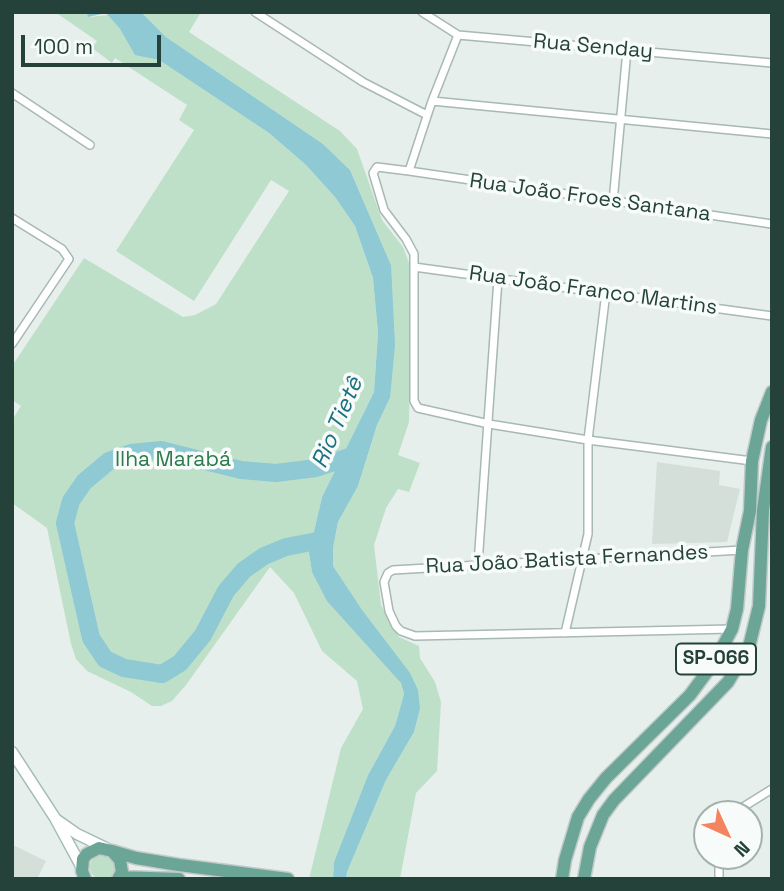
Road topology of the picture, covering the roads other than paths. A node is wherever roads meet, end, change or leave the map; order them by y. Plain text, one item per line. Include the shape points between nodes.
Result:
1 (254, 12) edge
2 (422, 12) edge
3 (458, 35) junction
4 (627, 50) junction
5 (772, 63) edge
6 (12, 93) edge
7 (432, 101) junction
8 (427, 115) junction
9 (621, 118) junction
10 (772, 134) edge
11 (90, 145) dead end
12 (409, 171) junction
13 (613, 202) junction
14 (12, 218) edge
15 (772, 224) edge
16 (414, 267) junction
17 (498, 279) junction
18 (606, 292) junction
19 (772, 316) edge
20 (12, 344) edge
21 (772, 392) edge
22 (489, 424) junction
23 (588, 440) junction
24 (772, 447) edge
25 (752, 461) junction
26 (742, 550) junction
27 (584, 558) junction
28 (478, 564) junction
29 (732, 629) junction
30 (565, 633) junction
31 (12, 752) edge
32 (772, 789) edge
33 (754, 800) edge
34 (55, 818) junction
35 (109, 849) junction
36 (83, 872) edge
37 (119, 878) edge
38 (179, 879) edge
39 (287, 879) edge
40 (562, 879) edge
41 (584, 879) edge

1 - 8 street via 363,82
2 - 3 street, Rua Senday
3 - 4 street, Rua Senday
3 - 7 street
4 - 5 street, Rua Senday
4 - 9 street
6 - 11 street
7 - 8 street
7 - 9 street
8 - 12 street
9 - 10 street
9 - 13 street
12 - 13 street, Rua João Froes Santana
12 - 16 street, Rua João Froes Santana via 377,167 373,176 384,210 411,246
13 - 15 street, Rua João Froes Santana
14 - 20 street via 69,259
16 - 17 street, Rua João Franco Martins
16 - 22 street via 414,401 421,409
17 - 18 street, Rua João Franco Martins
17 - 22 street
18 - 19 street, Rua João Franco Martins
18 - 23 street
21 - 25 main road, SP-066
22 - 23 street
22 - 28 street
23 - 25 street
23 - 27 street
24 - 41 main road, SP-066 via 764,510 765,566 754,632 743,659 728,682 603,815
25 - 26 main road, SP-066 via 750,511
26 - 27 street, Rua João Batista Fernandes
26 - 29 main road, SP-066
27 - 28 street, Rua João Batista Fernandes
27 - 30 street
28 - 30 street, Rua João Batista Fernandes via 393,570 384,582 388,611 396,626 408,634
29 - 30 street
29 - 40 main road, SP-066 via 690,695 589,799 578,817
31 - 34 street
32 - 33 street
34 - 35 street
34 - 36 street
35 - 36 main road via 87,854
35 - 37 main road via 122,865
35 - 39 main road via 136,858
37 - 38 main road

